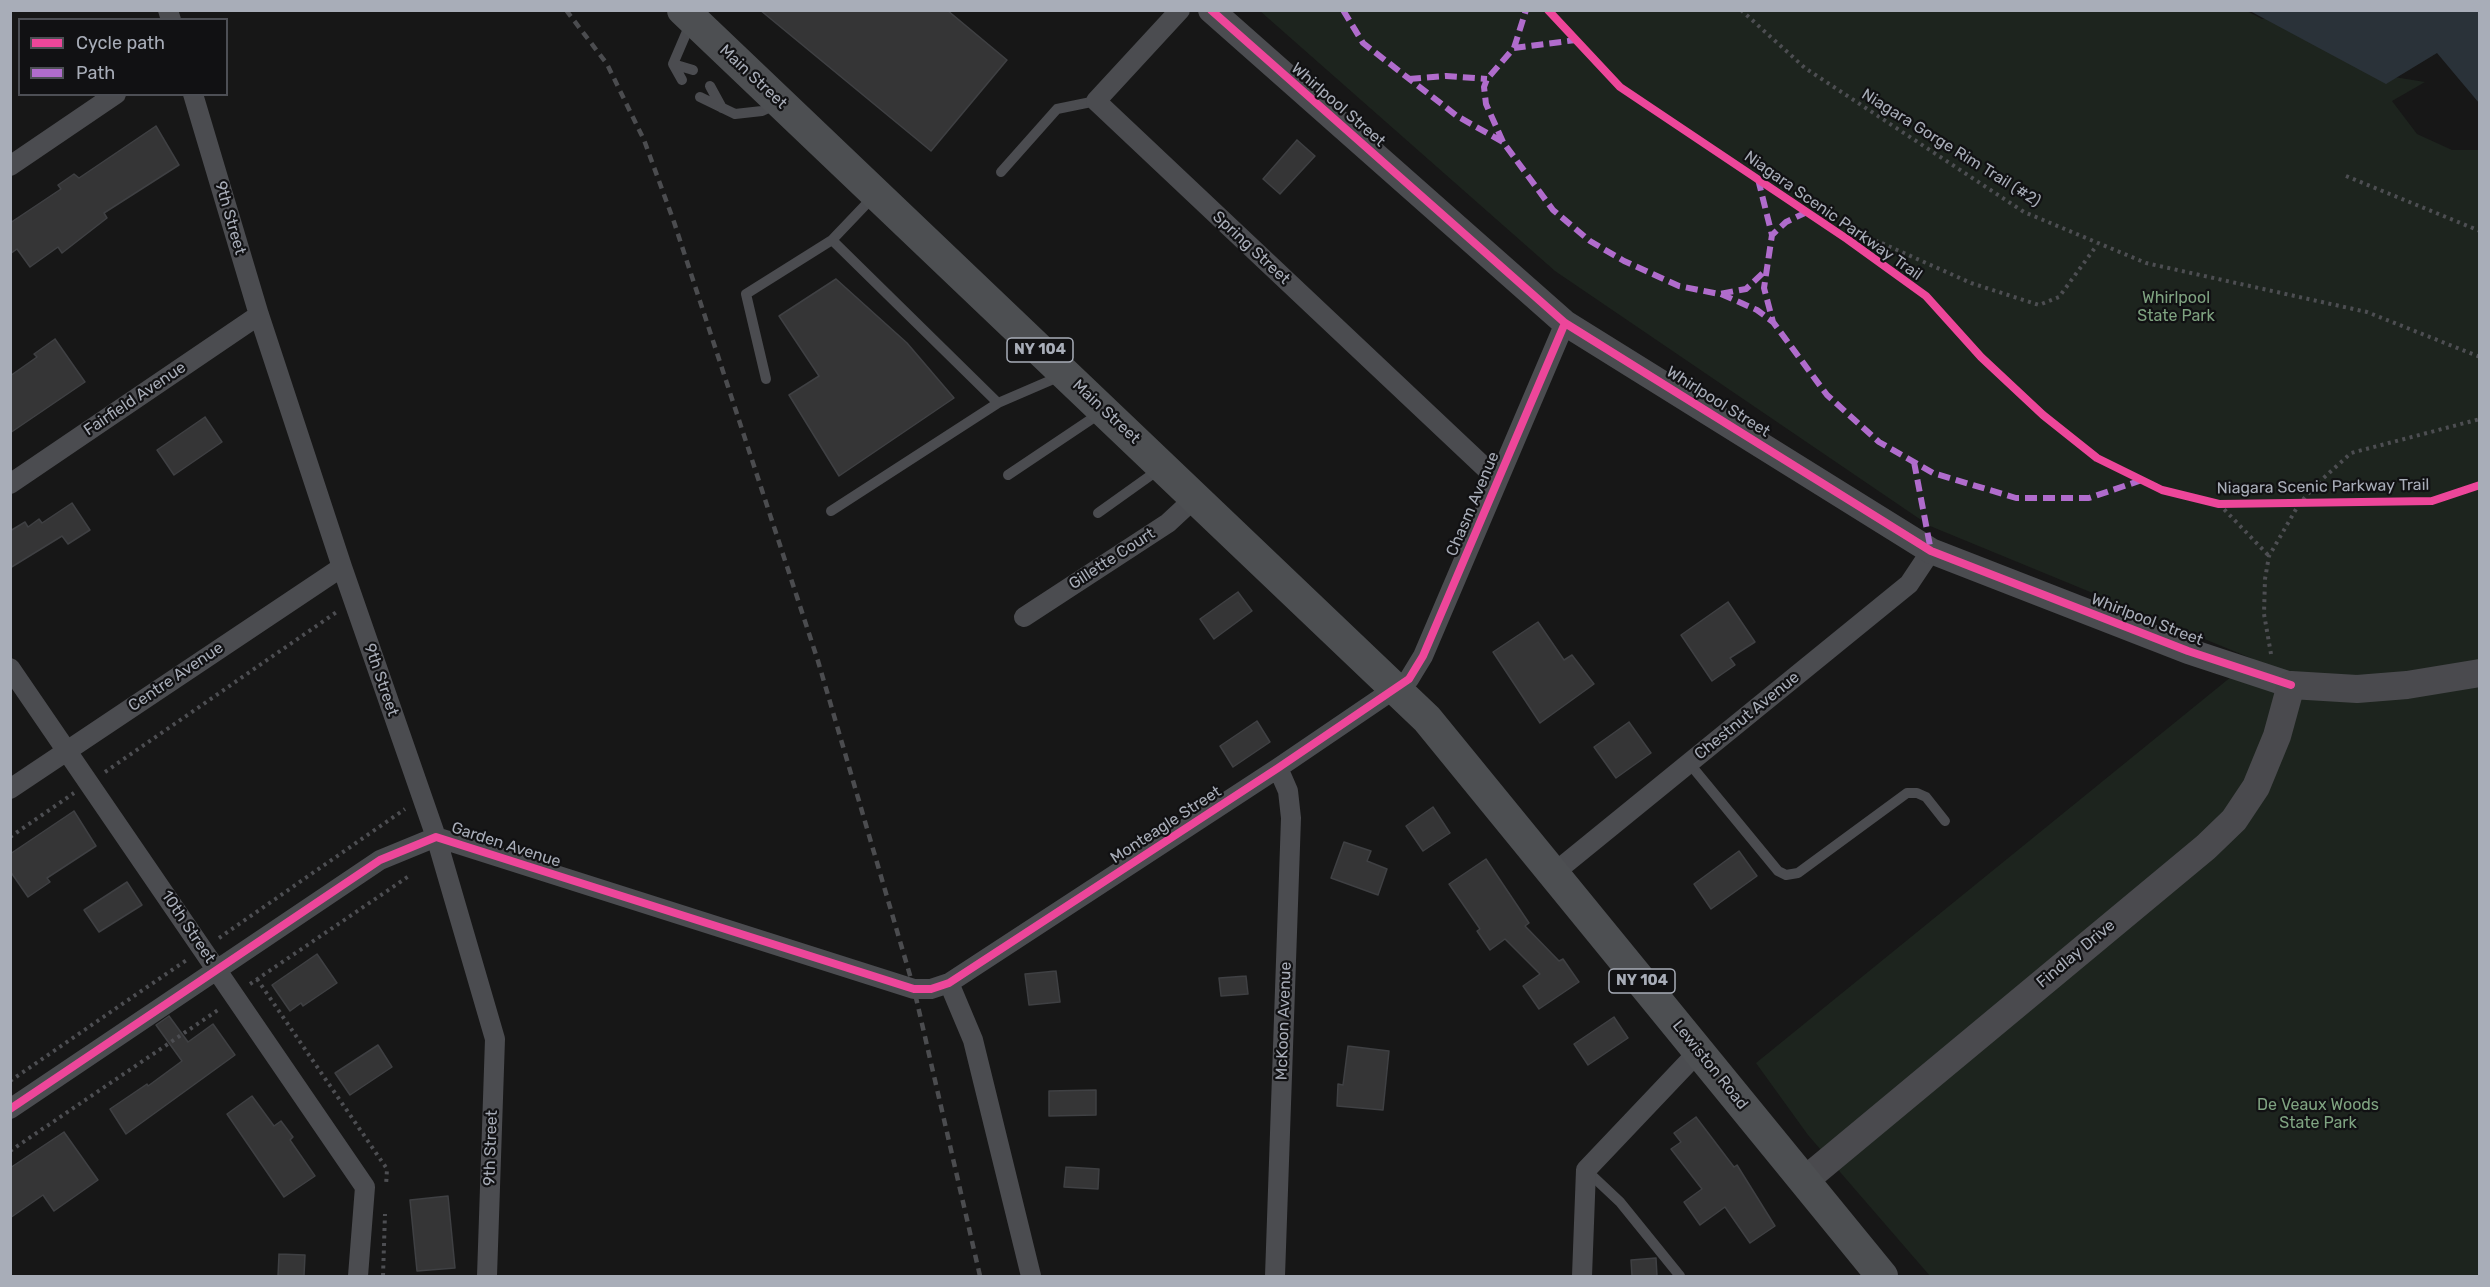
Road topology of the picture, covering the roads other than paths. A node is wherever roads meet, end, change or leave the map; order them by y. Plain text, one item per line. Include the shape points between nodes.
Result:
1 (1180, 10) edge
2 (1211, 10) edge
3 (688, 15) edge
4 (673, 64) junction
5 (693, 70) dead end
6 (682, 80) dead end
7 (710, 86) dead end
8 (113, 96) edge
9 (195, 96) edge
10 (700, 97) dead end
11 (1095, 101) junction
12 (780, 103) junction
13 (722, 108) junction
14 (10, 166) edge
15 (1001, 172) dead end
16 (876, 194) junction
17 (832, 240) junction
18 (258, 315) junction
19 (1565, 323) junction
20 (1066, 374) junction
21 (766, 379) dead end
22 (998, 403) junction
23 (1104, 411) junction
24 (1163, 466) junction
25 (1008, 475) dead end
26 (1498, 480) junction
27 (10, 484) edge
28 (1196, 497) junction
29 (831, 511) dead end
30 (1098, 513) dead end
31 (1931, 551) junction
32 (342, 567) junction
33 (1024, 617) dead end
34 (10, 668) edge
35 (2480, 673) edge
36 (2291, 685) junction
37 (1397, 689) junction
38 (67, 750) junction
39 (1689, 763) junction
40 (1278, 768) junction
41 (10, 789) edge
42 (1945, 820) dead end
43 (436, 837) junction
44 (1554, 873) junction
45 (216, 968) junction
46 (949, 983) junction
47 (1699, 1051) junction
48 (10, 1109) edge
49 (1586, 1170) junction
50 (1804, 1181) junction
51 (358, 1276) edge
52 (487, 1276) edge
53 (1031, 1276) edge
54 (1275, 1276) edge
55 (1582, 1276) edge
56 (1680, 1276) edge
57 (1882, 1276) edge

1 - 11 street
2 - 19 street, Whirlpool Street
3 - 4 lane
3 - 12 main road, Main Street / NY 104
4 - 5 lane
4 - 6 lane
7 - 13 lane
8 - 14 street
9 - 18 street, 9th Street
10 - 13 lane
11 - 15 lane via 1057,110
11 - 26 street, Spring Street
12 - 13 lane via 746,114
12 - 16 main road, Main Street / NY 104
16 - 17 lane
16 - 20 main road, Main Street / NY 104
17 - 21 lane via 746,294
17 - 22 lane
18 - 27 street, Fairfield Avenue
18 - 32 street, 9th Street
19 - 26 street, Chasm Avenue
19 - 31 street, Whirlpool Street
20 - 22 lane
20 - 23 main road, Main Street / NY 104
22 - 29 lane
23 - 24 main road, Main Street / NY 104
23 - 25 lane
24 - 28 main road, Main Street / NY 104
24 - 30 lane
26 - 37 street, Chasm Avenue via 1417,669
28 - 33 street, Gillette Court via 1168,523
28 - 37 main road, Main Street / NY 104
31 - 36 street, Whirlpool Street via 2188,651
31 - 39 street, Chestnut Avenue via 1910,584
32 - 38 street, Centre Avenue
32 - 43 street, 9th Street
34 - 38 street, 10th Street
35 - 36 main road via 2367,688
36 - 50 main road, Findlay Drive via 2277,736 2256,787 2234,820
37 - 40 street, Monteagle Street
37 - 44 main road, Lewiston Road / NY 104 via 1460,757
38 - 41 street, Centre Avenue
38 - 45 street, 10th Street
39 - 42 lane via 1778,871 1786,875 1798,873 1907,793 1926,797
39 - 44 street, Chestnut Avenue
40 - 46 street, Monteagle Street
40 - 54 street, McKoon Avenue via 1288,791 1291,818
43 - 45 street, Garden Avenue via 380,860
43 - 46 street, Garden Avenue via 914,989
43 - 52 street, 9th Street via 495,1039
44 - 47 main road, Lewiston Road / NY 104
45 - 48 street, Garden Avenue
45 - 51 street, 10th Street via 365,1187
46 - 53 street via 973,1040
47 - 49 street
47 - 50 main road, Lewiston Road / NY 104
49 - 55 street
49 - 56 lane via 1620,1202
50 - 57 main road, Lewiston Road / NY 104

